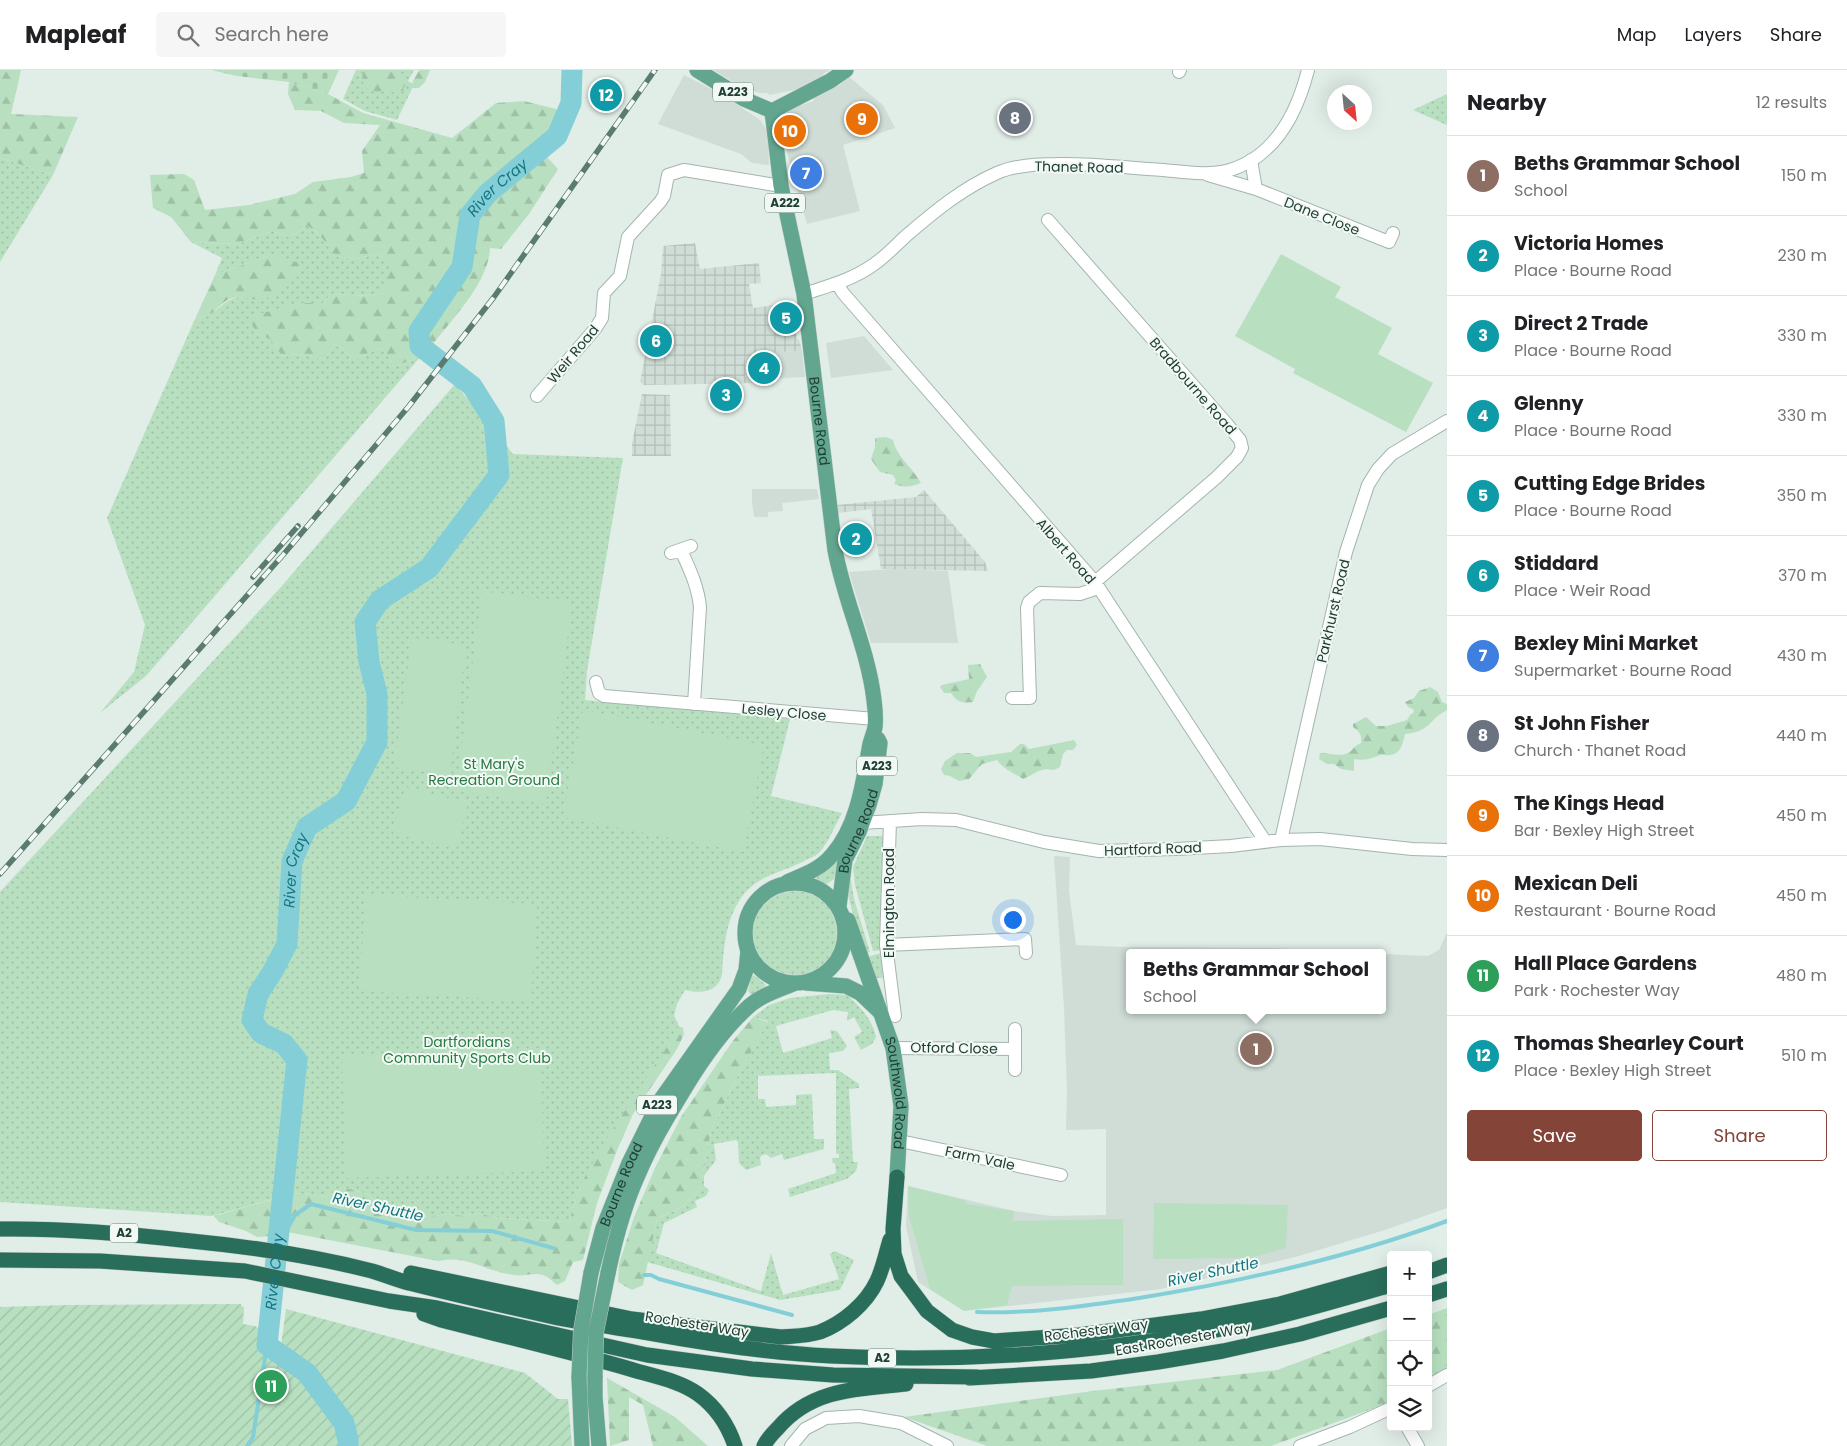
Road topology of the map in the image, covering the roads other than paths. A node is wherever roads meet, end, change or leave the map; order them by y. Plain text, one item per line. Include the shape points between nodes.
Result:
1 (697, 70) edge
2 (846, 70) edge
3 (1308, 70) edge
4 (772, 111) junction
5 (1251, 160) junction
6 (1205, 174) junction
7 (781, 186) junction
8 (1256, 189) junction
9 (1048, 220) dead end
10 (1389, 242) dead end
11 (837, 283) junction
12 (804, 294) junction
13 (537, 396) dead end
14 (1447, 421) edge
15 (681, 550) dead end
16 (1096, 585) junction
17 (596, 682) dead end
18 (1012, 698) dead end
19 (694, 704) junction
20 (875, 724) junction
21 (890, 820) junction
22 (862, 823) junction
23 (1281, 840) junction
24 (1265, 841) junction
25 (1447, 850) edge
26 (787, 882) junction
27 (840, 907) junction
28 (886, 945) junction
29 (748, 951) junction
30 (1026, 954) dead end
31 (799, 983) junction
32 (888, 1014) junction
33 (1015, 1029) dead end
34 (892, 1048) junction
35 (1015, 1049) junction
36 (1015, 1070) dead end
37 (900, 1141) junction
38 (1061, 1175) dead end
39 (897, 1178) joint
40 (893, 1229) junction
41 (0, 1230) edge
42 (1447, 1256) edge
43 (0, 1260) edge
44 (1432, 1261) edge
45 (1447, 1265) edge
46 (1432, 1271) edge
47 (374, 1272) junction
48 (1387, 1274) edge
49 (1387, 1286) edge
50 (1447, 1289) edge
51 (1432, 1295) edge
52 (389, 1301) junction
53 (1387, 1309) edge
54 (1447, 1375) edge
55 (977, 1377) junction
56 (1432, 1384) edge
57 (1387, 1410) edge
58 (1410, 1431) edge
59 (582, 1446) edge
60 (599, 1446) edge
61 (735, 1446) edge
62 (764, 1446) edge
63 (791, 1446) edge
64 (947, 1446) edge
65 (1300, 1446) edge
66 (1418, 1446) edge

1 - 4 main road, A223 via 744,99
2 - 4 main road via 830,82
3 - 5 street, Thanet Road via 1302,94 1284,130
4 - 7 main road, Bourne Road / A222
5 - 6 street, Thanet Road via 1230,170
5 - 8 street
6 - 8 street, Dane Close
6 - 11 street, Thanet Road via 1066,164 1035,164 999,172 956,196 875,264
7 - 12 main road, Bourne Road / A222
7 - 13 street, Weir Road via 684,170 668,174 664,196 628,237 620,276 604,293 602,318
8 - 10 street, Dane Close
9 - 16 street, Bradbourne Road via 1227,424 1240,440 1242,448 1217,477
11 - 12 street, Thanet Road
11 - 16 street, Albert Road via 843,294
12 - 20 main road, Bourne Road / A223 via 834,550 868,671
14 - 23 street, Parkhurst Road via 1392,454 1368,485 1346,552
15 - 19 street via 699,601
16 - 18 street via 1080,594 1040,593 1030,602 1030,698
16 - 24 street, Albert Road
17 - 19 street, Lesley Close via 599,693 604,696
19 - 20 street, Lesley Close
20 - 22 main road, Bourne Road / A223 via 880,743 876,776
20 - 26 main road, Bourne Road / A223 via 858,801 838,846 822,865
21 - 22 street, Hartford Road
21 - 24 street, Hartford Road via 956,820 1044,842 1099,851 1213,847
21 - 28 street, Elmington Road
22 - 27 main road, Bourne Road / A223 via 845,860
23 - 24 street, Hartford Road
23 - 25 street, Hartford Road via 1337,840
26 - 27 main road via 816,886 828,893
26 - 29 main road via 772,888 752,908 746,936
27 - 31 main road via 845,939 842,952 822,974
27 - 32 main road, Southwold Road / A223 via 851,924
28 - 30 street via 1025,939
28 - 32 street, Elmington Road
29 - 31 main road via 765,974 778,981
29 - 59 main road, Bourne Road / A223, bridge via 739,989 659,1102 629,1163 603,1228 581,1331
31 - 32 main road, Southwold Road / A223 via 846,986
31 - 60 main road, Bourne Road / A223, bridge via 758,999 723,1033 660,1129 638,1176 618,1230 596,1332 595,1397
32 - 34 main road, Southwold Road / A223
33 - 35 street, Otford Close
34 - 35 street, Otford Close
34 - 37 main road, Southwold Road / A223 via 901,1106
35 - 36 street, Otford Close
37 - 38 street, Farm Vale
37 - 39 main road, Southwold Road / A223
39 - 40 highway, A223
40 - 47 highway via 877,1282 862,1303 842,1320 819,1332 799,1336 782,1337 632,1319 410,1273
40 - 48 highway via 894,1254 899,1271 927,1311 952,1330 972,1338 994,1341 1079,1335 1201,1319 1280,1304
41 - 47 highway, Rochester Way / A2 via 118,1232 246,1247
42 - 44 highway
43 - 52 highway, A2 via 100,1261 245,1271
45 - 46 highway
47 - 49 highway, Rochester Way / A2 via 408,1283 560,1318 735,1348 898,1359 1085,1350 1293,1313
50 - 51 highway
52 - 55 highway, A2 via 437,1308 647,1355 752,1369 833,1375
52 - 61 highway via 441,1320 581,1355 678,1384 696,1393 718,1414
53 - 55 highway, East Rochester Way / A2 via 1300,1334 1158,1362 1091,1371
54 - 56 street
55 - 62 highway via 834,1393 812,1400 788,1417
57 - 65 street
58 - 66 street
63 - 64 street via 805,1428 826,1418 859,1416 901,1423

